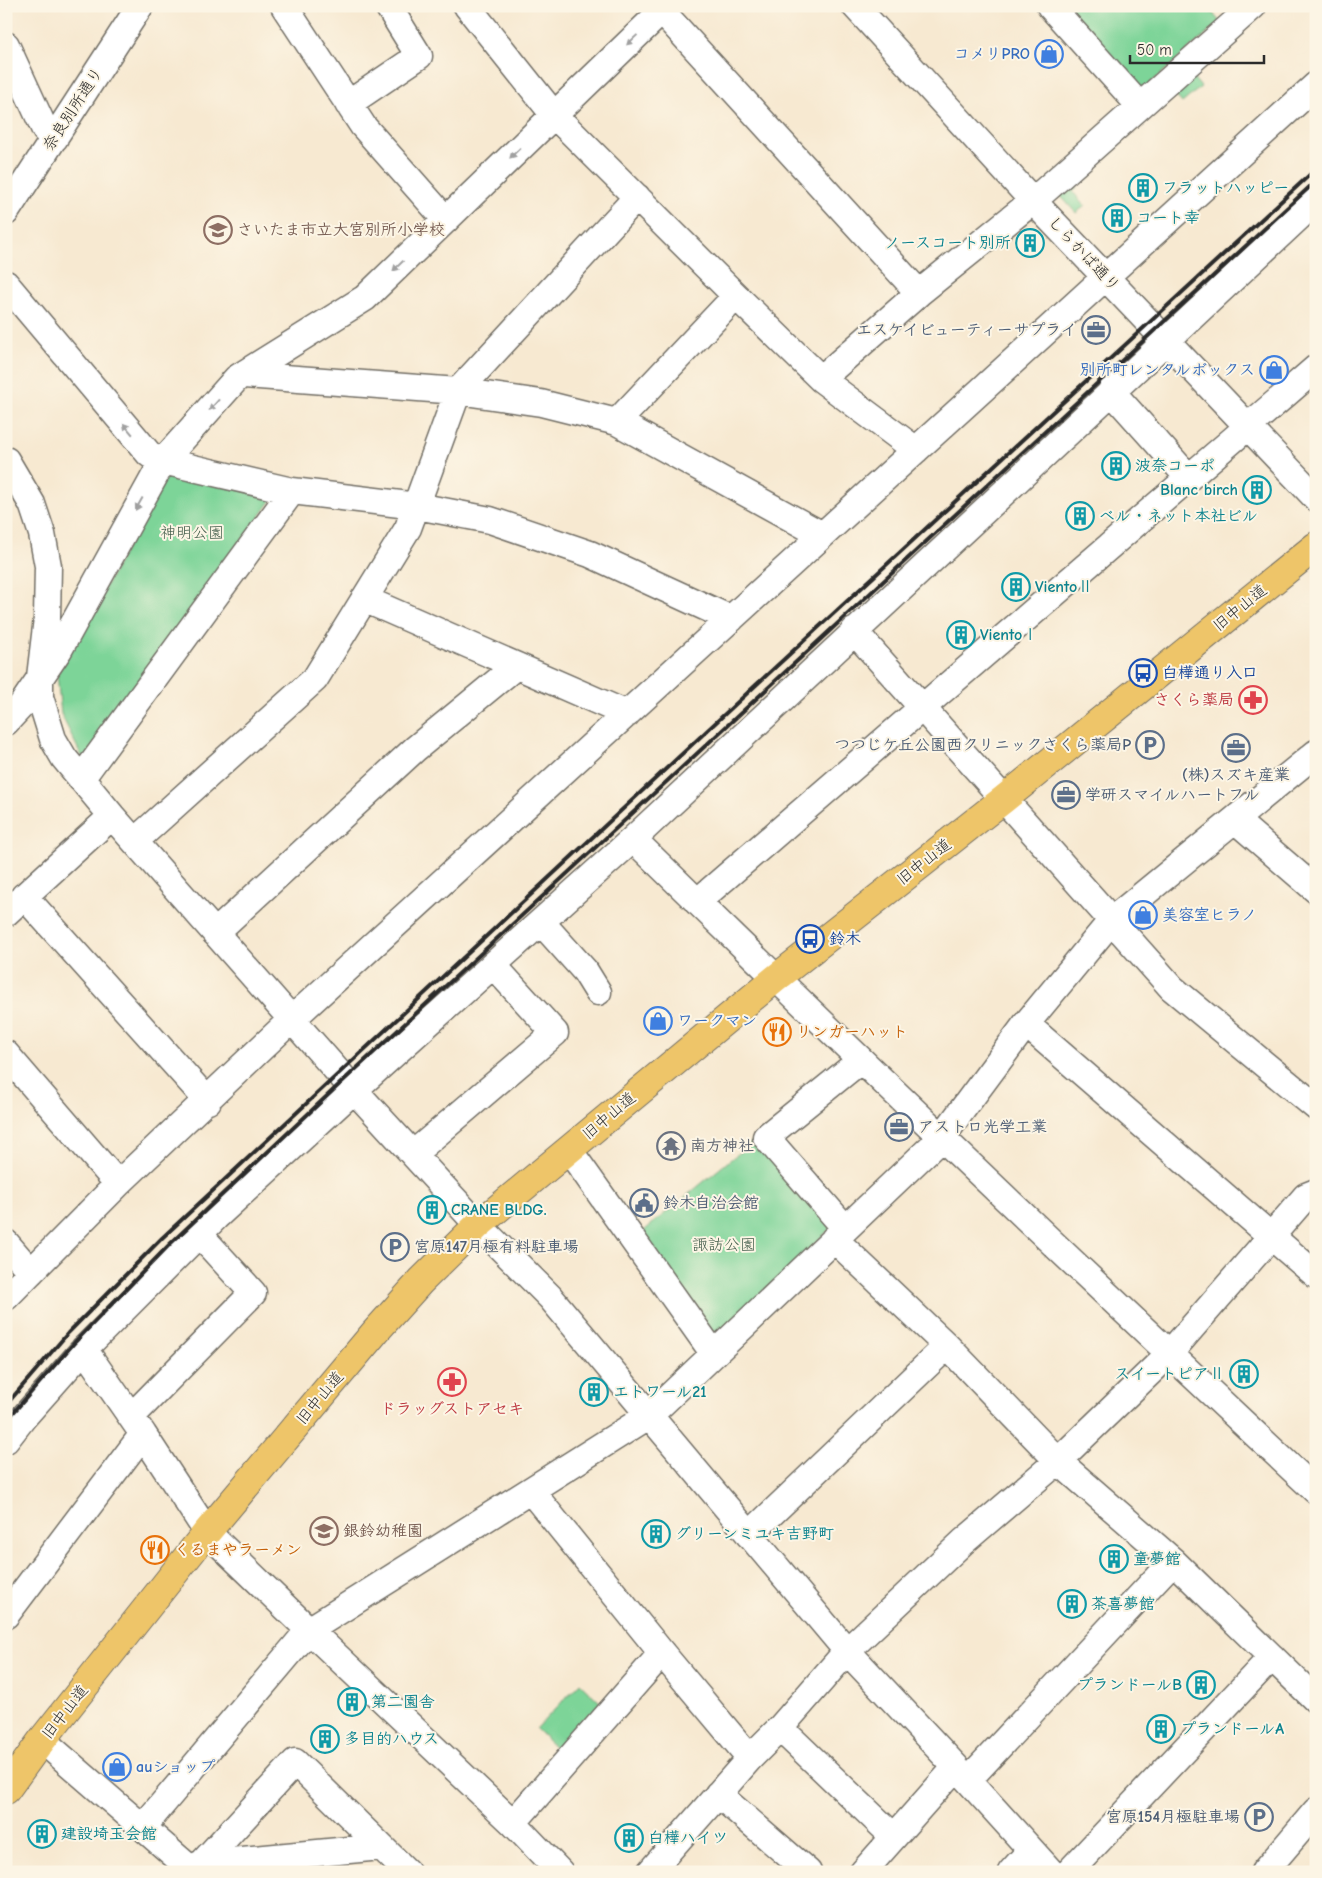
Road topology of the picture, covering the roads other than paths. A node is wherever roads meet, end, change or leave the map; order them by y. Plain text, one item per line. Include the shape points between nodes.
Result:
1 (284, 6) edge
2 (388, 6) edge
3 (467, 6) edge
4 (855, 6) edge
5 (1050, 6) edge
6 (1253, 6) edge
7 (662, 8) edge
8 (128, 13) edge
9 (1226, 15) edge
10 (6, 45) edge
11 (1316, 85) edge
12 (348, 104) junction
13 (1140, 106) junction
14 (554, 115) junction
15 (55, 138) junction
16 (637, 197) junction
17 (1033, 201) junction
18 (1316, 202) edge
19 (6, 212) edge
20 (446, 220) junction
21 (1106, 277) junction
22 (6, 284) edge
23 (919, 293) junction
24 (736, 296) junction
25 (1166, 340) junction
26 (1316, 368) edge
27 (244, 375) junction
28 (821, 379) junction
29 (1111, 391) junction
30 (458, 392) junction
31 (617, 422) junction
32 (1247, 426) junction
33 (916, 450) junction
34 (163, 461) junction
35 (10, 477) edge
36 (1188, 477) junction
37 (292, 491) junction
38 (1316, 498) edge
39 (417, 506) junction
40 (822, 535) junction
41 (1316, 546) edge
42 (364, 599) junction
43 (731, 619) junction
44 (854, 631) junction
45 (516, 666) junction
46 (40, 677) junction
47 (923, 708) junction
48 (627, 714) junction
49 (6, 722) edge
50 (1316, 753) edge
51 (81, 779) junction
52 (1004, 799) junction
53 (112, 816) junction
54 (1235, 820) junction
55 (633, 839) junction
56 (135, 842) junction
57 (1316, 890) edge
58 (697, 902) junction
59 (15, 905) edge
60 (1112, 920) junction
61 (541, 922) junction
62 (215, 933) junction
63 (493, 965) junction
64 (775, 979) junction
65 (598, 992) dead end
66 (291, 1020) junction
67 (1026, 1024) junction
68 (6, 1054) edge
69 (861, 1060) junction
70 (354, 1090) junction
71 (208, 1101) junction
72 (1316, 1107) edge
73 (942, 1137) junction
74 (569, 1150) junction
75 (413, 1154) junction
76 (118, 1184) junction
77 (1316, 1192) edge
78 (478, 1225) junction
79 (840, 1233) junction
80 (199, 1234) junction
81 (1271, 1236) junction
82 (6, 1243) edge
83 (31, 1272) junction
84 (1316, 1274) edge
85 (6, 1297) edge
86 (946, 1346) junction
87 (84, 1350) junction
88 (714, 1354) junction
89 (1169, 1354) junction
90 (650, 1415) junction
91 (137, 1425) junction
92 (6, 1440) edge
93 (1058, 1461) junction
94 (530, 1491) junction
95 (1316, 1491) edge
96 (207, 1532) junction
97 (750, 1535) junction
98 (1173, 1561) junction
99 (6, 1615) edge
100 (309, 1630) junction
101 (847, 1651) junction
102 (662, 1653) junction
103 (1272, 1658) junction
104 (1316, 1700) edge
105 (780, 1728) junction
106 (42, 1740) junction
107 (750, 1758) junction
108 (962, 1773) junction
109 (6, 1790) edge
110 (718, 1794) junction
111 (1316, 1811) edge
112 (513, 1823) junction
113 (144, 1827) junction
114 (894, 1837) junction
115 (1031, 1850) junction
116 (390, 1862) edge
117 (268, 1866) edge
118 (663, 1868) edge
119 (196, 1869) edge
120 (560, 1872) edge
121 (808, 1872) edge
122 (863, 1872) edge
123 (1010, 1872) edge
124 (1051, 1872) edge
125 (1069, 1872) edge
126 (1264, 1872) edge

1 - 12 street
2 - 12 street via 419,56
3 - 14 street
4 - 17 street, しらかば通り
5 - 13 street
6 - 9 street
7 -> 14 street
7 - 23 street
8 - 15 street, 奈良別所通り
9 - 13 street
10 - 15 street via 45,130
11 - 21 street
12 - 20 street via 363,126
13 - 17 street
14 - 16 street
14 -> 20 street
15 - 19 street, 奈良別所通り
16 - 24 street
16 - 30 street
17 - 21 street, しらかば通り
17 - 23 street
18 - 25 street
20 -> 27 street via 365,298
21 - 25 street, しらかば通り
21 - 33 street
34 -> 22 street via 149,454
23 - 28 street
24 - 28 street
24 - 31 street
25 - 29 street
25 - 32 street, しらかば通り
26 - 32 street
27 - 30 street
27 -> 34 street via 237,378
28 - 33 street
29 - 36 street
29 - 44 street
30 - 31 street via 541,403
30 - 39 street
31 - 40 street
32 - 36 street
32 - 38 street, しらかば通り
33 - 40 street
34 - 37 street
34 -> 46 street via 59,650
35 - 46 street via 32,504 48,566 47,618
36 - 47 street
37 - 39 street
37 - 51 street
39 - 42 street via 408,528
39 - 43 street via 490,520 590,554
40 - 43 street
41 - 52 main road, 旧中山道
42 - 45 street
42 - 56 street via 315,679
43 - 48 street
44 - 47 street
44 - 55 street
45 - 48 street
45 - 62 street via 415,749
46 - 49 street
46 - 51 street via 40,697 53,739
47 - 52 street
47 - 58 street
48 - 66 street
50 - 54 street
51 - 53 street
52 - 60 street
52 - 64 main road, 旧中山道
53 - 56 street
53 - 59 street
54 - 57 street
54 - 60 street
55 - 58 street
55 - 61 street
56 - 62 street
58 - 64 street
59 - 71 street
60 - 67 street
60 - 72 street via 1172,988
61 - 63 street
61 - 65 street via 585,971
62 - 66 street
63 - 70 street
63 - 75 street via 555,1033
64 - 69 street
64 - 74 main road, 旧中山道
66 - 70 street
66 - 71 street
67 - 73 street
67 - 81 street
68 - 76 street
69 - 73 street
69 - 79 street via 766,1137
70 - 75 street
70 - 80 street
71 - 76 street
73 - 79 street
73 - 89 street
74 - 78 main road, 旧中山道
74 - 88 street
75 - 78 street
76 - 83 street
77 - 81 street via 1306,1196
78 - 90 street via 550,1297
78 - 96 main road, 旧中山道 via 376,1331
79 - 86 street
79 - 88 street
80 - 87 street
80 - 91 street via 252,1293
81 - 84 street
81 - 89 street
82 - 83 street
83 - 85 street
86 - 93 street
86 - 97 street
87 - 91 street
87 - 92 street
88 - 90 street
89 - 93 street
89 - 95 street
90 - 94 street
90 - 97 street
91 - 96 street
91 - 99 street
93 - 98 street
93 - 101 street via 963,1542
94 - 100 street
94 - 102 street
96 - 100 street
96 - 106 main road, 旧中山道
97 - 101 street
98 - 103 street
98 - 108 street
100 - 112 street
100 - 113 street
101 - 105 street
101 - 108 street
102 - 107 street
102 - 112 street
103 - 104 street
103 - 125 street
105 - 107 street
105 - 114 street
106 - 109 main road, 旧中山道
106 - 113 street
107 - 110 street
108 - 114 street
108 - 115 street
110 - 118 street
110 - 121 street
111 - 126 street
112 - 120 street
113 - 119 street
114 - 122 street
115 - 123 street
115 - 124 street
116 - 117 street
116 - 119 street via 295,1762
117 - 119 street

